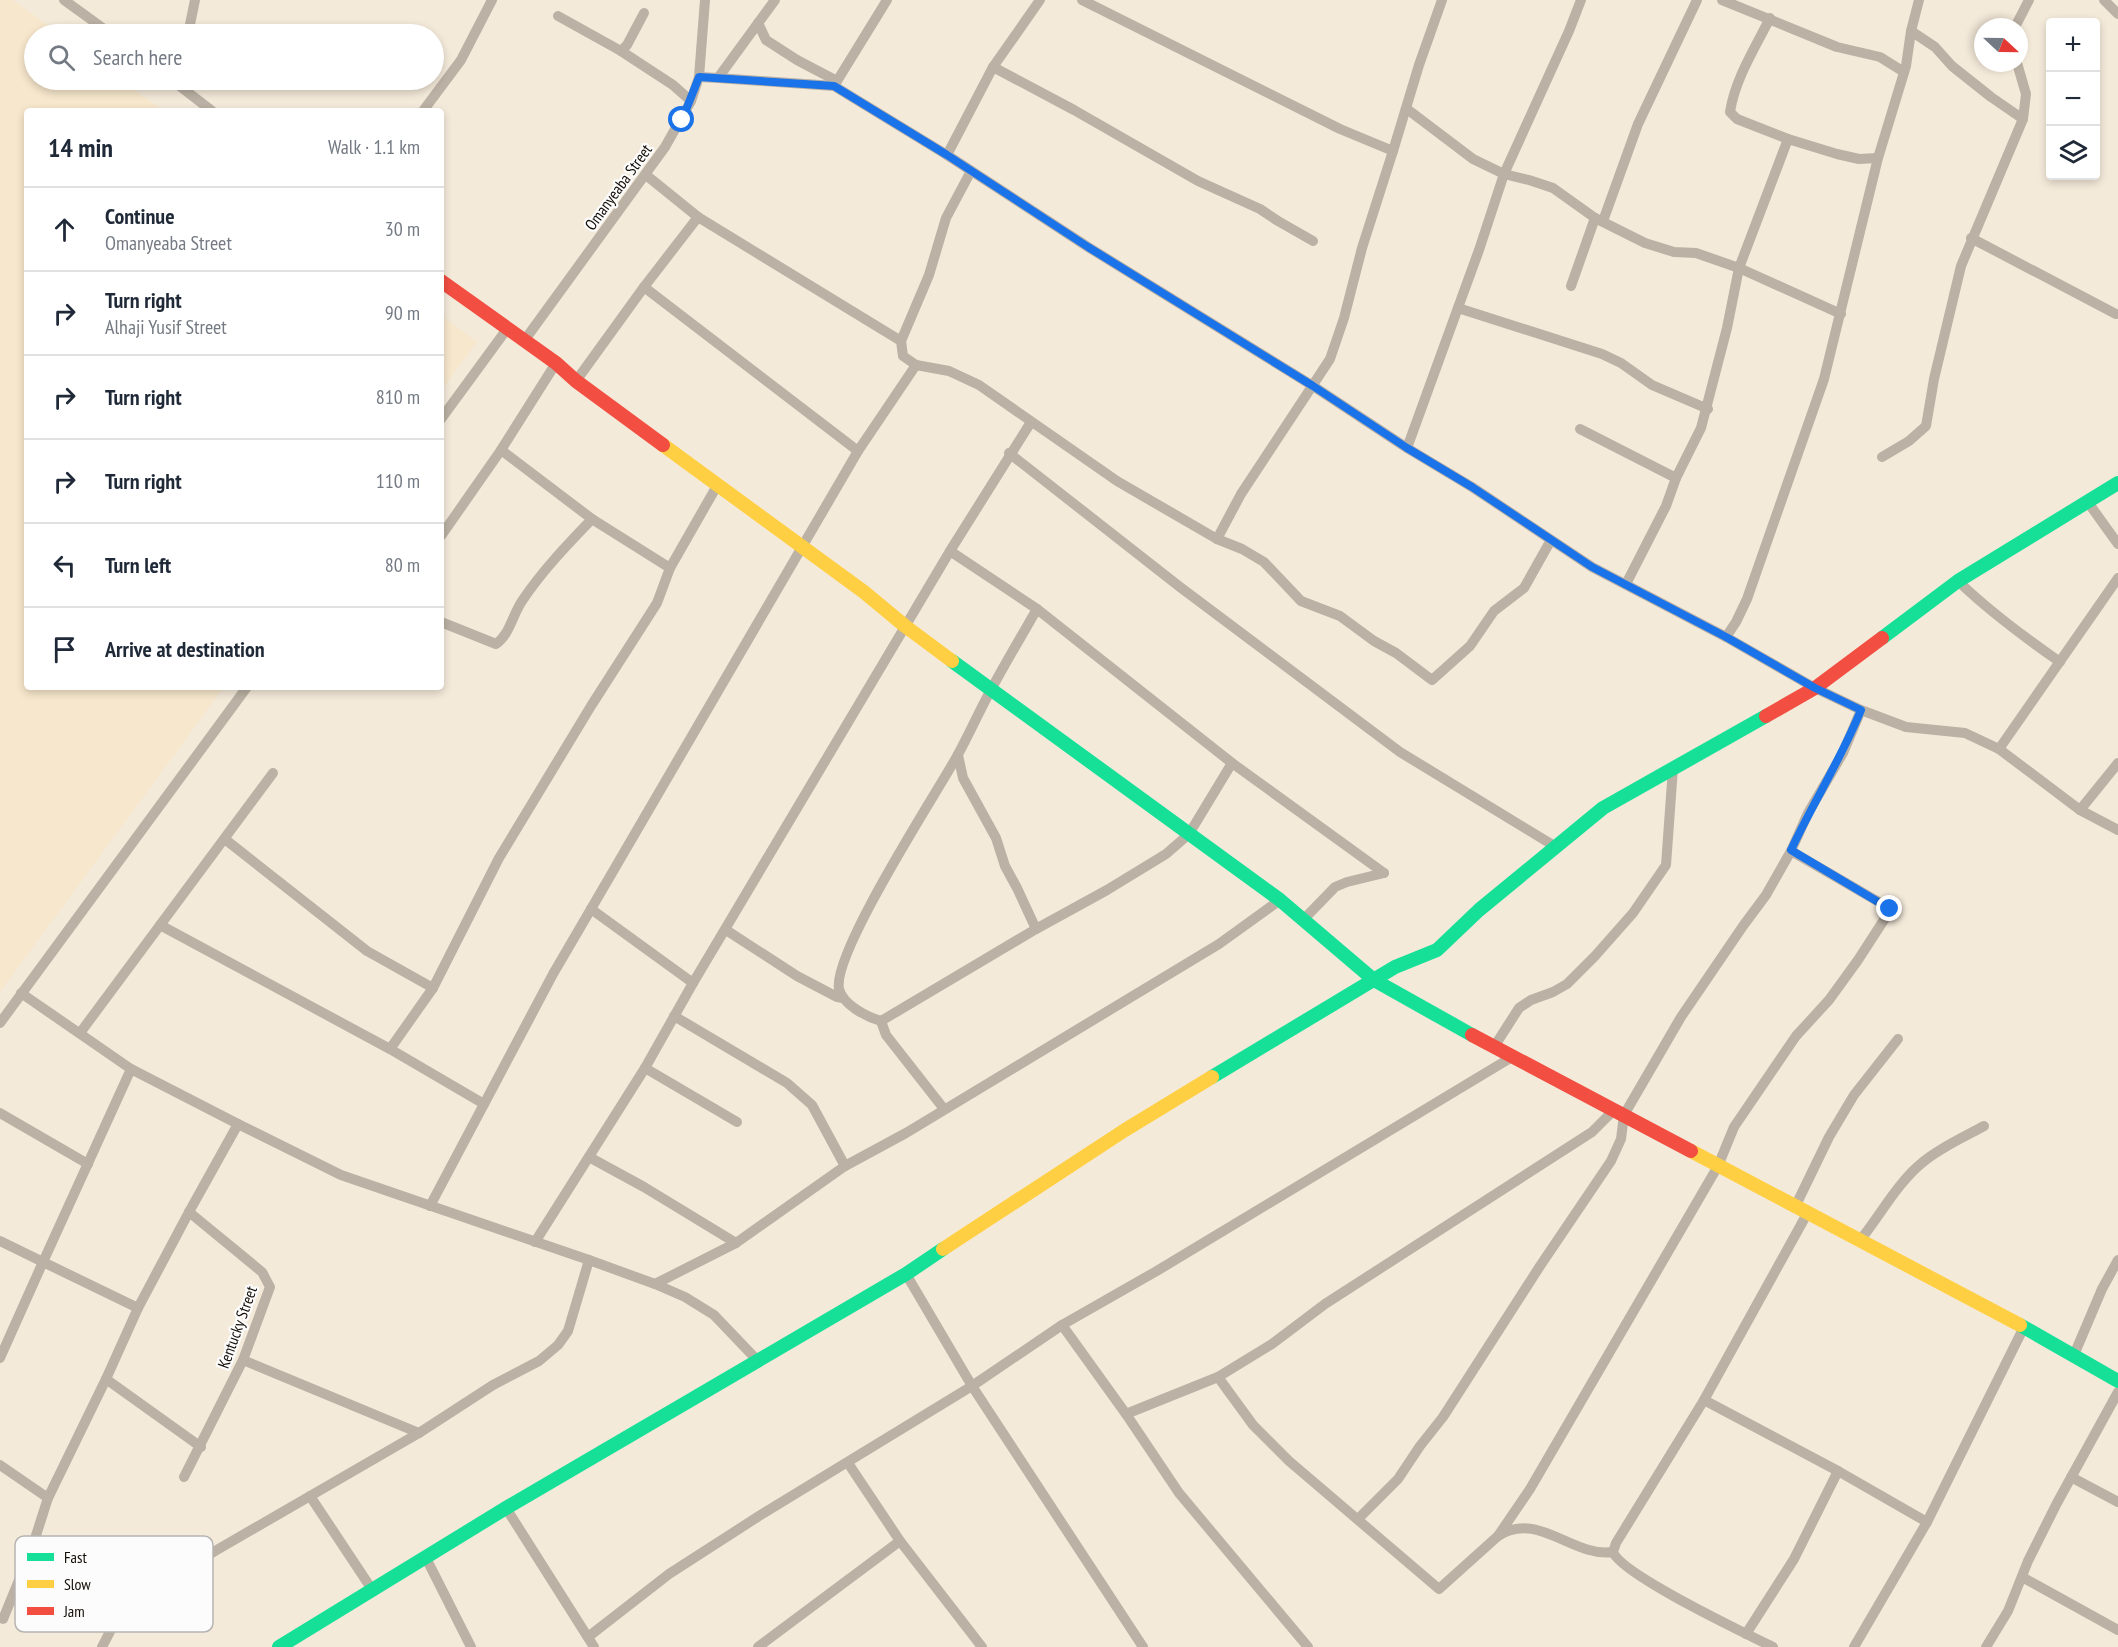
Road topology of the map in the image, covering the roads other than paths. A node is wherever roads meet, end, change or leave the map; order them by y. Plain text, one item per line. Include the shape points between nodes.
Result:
1 (64, 0) edge
2 (195, 0) edge
3 (492, 0) edge
4 (775, 0) edge
5 (887, 0) edge
6 (1040, 0) edge
7 (1082, 0) edge
8 (1442, 0) edge
9 (1581, 0) edge
10 (1696, 0) edge
11 (1722, 0) edge
12 (1919, 0) edge
13 (2029, 0) edge
14 (2104, 0) edge
15 (704, 1) edge
16 (644, 13) dead end
17 (2118, 14) edge
18 (558, 16) dead end
19 (1770, 18) junction
20 (2020, 18) edge
21 (758, 23) junction
22 (97, 24) edge
23 (190, 24) edge
24 (1911, 31) junction
25 (621, 51) junction
26 (993, 67) junction
27 (1905, 72) junction
28 (2020, 72) edge
29 (699, 77) junction
30 (718, 78) junction
31 (444, 83) edge
32 (836, 84) junction
33 (188, 90) edge
34 (439, 90) edge
35 (691, 101) junction
36 (208, 108) edge
37 (425, 108) edge
38 (1407, 109) junction
39 (2023, 119) junction
40 (1788, 139) junction
41 (1394, 151) junction
42 (947, 155) junction
43 (1878, 158) junction
44 (971, 171) junction
45 (1504, 174) junction
46 (646, 175) junction
47 (698, 217) junction
48 (1599, 220) junction
49 (1971, 238) junction
50 (1313, 241) dead end
51 (1739, 268) junction
52 (444, 283) edge
53 (1571, 286) dead end
54 (644, 287) junction
55 (1458, 308) junction
56 (1841, 314) junction
57 (2116, 314) dead end
58 (507, 329) junction
59 (524, 341) junction
60 (901, 341) junction
61 (556, 363) junction
62 (916, 365) junction
63 (576, 381) junction
64 (1313, 386) junction
65 (1707, 409) junction
66 (444, 415) edge
67 (1031, 422) junction
68 (1580, 429) dead end
69 (1407, 448) junction
70 (501, 450) junction
71 (858, 451) junction
72 (1010, 453) junction
73 (1882, 457) dead end
74 (1676, 478) junction
75 (2118, 483) edge
76 (718, 484) junction
77 (2087, 501) junction
78 (592, 519) junction
79 (444, 532) edge
80 (1217, 539) junction
81 (1551, 540) junction
82 (2118, 544) edge
83 (802, 546) junction
84 (950, 551) junction
85 (670, 568) junction
86 (2118, 578) edge
87 (1958, 581) junction
88 (1626, 584) junction
89 (1037, 609) junction
90 (444, 623) edge
91 (905, 626) junction
92 (1726, 637) junction
93 (2060, 662) junction
94 (1815, 688) junction
95 (991, 689) junction
96 (245, 690) edge
97 (1861, 710) junction
98 (2000, 749) junction
99 (958, 755) junction
100 (1232, 763) junction
101 (2118, 764) edge
102 (1673, 768) junction
103 (273, 774) dead end
104 (2080, 810) junction
105 (2118, 830) edge
106 (1189, 834) junction
107 (225, 840) junction
108 (1556, 847) junction
109 (1791, 850) junction
110 (1281, 900) junction
111 (591, 909) junction
112 (1304, 919) junction
113 (160, 925) junction
114 (1036, 929) junction
115 (726, 930) junction
116 (1374, 980) junction
117 (693, 983) junction
118 (433, 988) junction
119 (21, 993) junction
120 (843, 998) junction
121 (674, 1016) junction
122 (881, 1022) junction
123 (0, 1023) edge
124 (80, 1033) junction
125 (1898, 1039) dead end
126 (1494, 1047) junction
127 (390, 1049) junction
128 (1512, 1057) junction
129 (645, 1068) junction
130 (131, 1069) junction
131 (484, 1104) junction
132 (944, 1109) junction
133 (0, 1113) edge
134 (1619, 1113) junction
135 (737, 1122) dead end
136 (238, 1124) junction
137 (1984, 1126) dead end
138 (589, 1157) junction
139 (88, 1164) junction
140 (845, 1166) junction
141 (1718, 1166) junction
142 (430, 1206) junction
143 (1802, 1208) junction
144 (189, 1212) junction
145 (1861, 1239) junction
146 (0, 1241) edge
147 (535, 1242) junction
148 (736, 1243) junction
149 (589, 1260) junction
150 (2118, 1260) edge
151 (44, 1262) junction
152 (906, 1274) junction
153 (656, 1284) junction
154 (138, 1308) junction
155 (1062, 1325) junction
156 (2024, 1327) junction
157 (2074, 1355) junction
158 (0, 1359) edge
159 (243, 1360) junction
160 (757, 1360) junction
161 (1218, 1377) junction
162 (106, 1379) junction
163 (2118, 1381) edge
164 (972, 1386) junction
165 (2118, 1392) edge
166 (1704, 1400) junction
167 (1126, 1414) junction
168 (419, 1433) junction
169 (201, 1447) junction
170 (848, 1463) junction
171 (0, 1466) edge
172 (1838, 1470) junction
173 (2072, 1477) junction
174 (184, 1478) dead end
175 (310, 1496) junction
176 (48, 1498) junction
177 (2118, 1502) edge
178 (507, 1508) junction
179 (1358, 1519) junction
180 (1927, 1522) junction
181 (36, 1536) edge
182 (1498, 1536) junction
183 (900, 1541) junction
184 (1613, 1552) junction
185 (213, 1554) edge
186 (426, 1558) junction
187 (2022, 1577) junction
188 (15, 1590) edge
189 (373, 1591) junction
190 (3, 1619) dead end
191 (2118, 1630) edge
192 (110, 1632) edge
193 (1746, 1634) junction
194 (591, 1642) edge
195 (102, 1647) edge
196 (279, 1647) edge
197 (471, 1647) edge
198 (758, 1647) edge
199 (982, 1647) edge
200 (1143, 1647) edge
201 (1308, 1647) edge
202 (1773, 1647) edge
203 (1854, 1647) edge
204 (1986, 1647) edge

1 - 22 street
2 - 23 street
3 - 31 street via 461,60
4 - 21 street
5 - 32 street
6 - 26 street
7 - 41 street via 1340,129
8 - 38 street
9 - 45 street
10 - 48 street via 1638,124
11 - 19 street
12 - 24 street
13 - 20 street
14 - 17 street
15 - 29 street, Omanyeaba Street
16 - 25 street
18 - 25 street
19 - 27 street via 1838,47 1880,57
19 - 40 street via 1739,81 1730,112 1737,119
21 - 30 street
21 - 32 street via 766,40
24 - 27 street
24 - 39 street
25 - 35 street
26 - 42 street
26 - 50 street via 1208,186 1260,208
27 - 43 street
28 - 39 street via 2026,94
29 - 30 street
29 - 35 street, Omanyeaba Street
30 - 32 street
32 - 42 street
33 - 36 street
34 - 37 street
35 - 46 street, Omanyeaba Street
38 - 41 street
38 - 45 street via 1473,159
39 - 49 street
40 - 43 street via 1849,157
40 - 51 street
41 - 64 street via 1336,344
42 - 44 street
43 - 56 street
44 - 60 street via 946,218 929,275
44 - 64 street
45 - 48 street via 1553,188
45 - 55 street
46 - 47 street
46 - 59 street, Omanyeaba Street
47 - 54 street
47 - 60 street
48 - 51 street via 1661,249 1696,253
48 - 53 street
49 - 57 street
49 - 73 street via 1960,266 1926,426
51 - 56 street
51 - 65 street
52 - 58 street
54 - 63 street
54 - 71 street
55 - 65 street via 1602,354 1652,385
55 - 69 street
56 - 92 street via 1824,380 1777,518 1747,599
58 - 59 street
58 - 66 street
59 - 61 street
60 - 62 street via 903,356
61 - 63 street
61 - 70 street
62 - 67 street via 965,377
62 - 71 street
63 - 76 street
64 - 69 street
64 - 80 street via 1240,494
65 - 74 street
67 - 72 street
67 - 80 street via 1117,481
68 - 74 street
69 - 81 street
70 - 78 street
70 - 79 street
71 - 83 street
72 - 84 street
72 - 108 street via 1400,752
74 - 88 street
75 - 77 street
76 - 83 street
76 - 85 street
77 - 82 street
77 - 87 street
78 - 85 street
78 - 90 street via 550,562 520,604 504,638 496,644
80 - 81 street via 1264,562 1301,601 1340,616 1432,680 1470,646 1494,611 1524,588
81 - 88 street
83 - 91 street
83 - 111 street
84 - 89 street
84 - 91 street
85 - 118 street via 657,603 499,858
86 - 93 street
87 - 93 street via 2016,631
87 - 94 street
88 - 92 street
89 - 95 street
89 - 100 street
91 - 95 street
91 - 115 street
92 - 94 street
93 - 98 street
94 - 97 street
94 - 102 street
95 - 99 street
95 - 106 street
96 - 119 street
97 - 98 street via 1906,727 1965,733
97 - 109 street via 1843,753
98 - 104 street
99 - 114 street via 963,778 996,838 1005,866
99 - 120 street via 859,926 843,960 839,990
100 - 106 street
100 - 112 street via 1384,873 1335,887
101 - 104 street
102 - 108 street via 1603,808
102 - 126 street via 1666,865 1633,913 1595,956 1567,984 1519,1008
103 - 107 street
104 - 105 street
106 - 110 street
106 - 114 street via 1157,860
107 - 113 street
107 - 118 street via 367,951
108 - 116 street via 1437,950
109 - 134 street via 1766,895
109 - 141 street via 1890,909 1858,960 1796,1036 1734,1127
110 - 112 street
110 - 132 street via 1219,944
111 - 117 street
111 - 131 street
112 - 116 street
113 - 124 street
113 - 127 street
114 - 122 street
115 - 117 street
115 - 120 street via 796,976
116 - 126 street
116 - 152 street via 1125,1130
117 - 121 street
118 - 127 street
119 - 123 street
119 - 124 street
120 - 122 street
121 - 129 street
121 - 140 street via 787,1083 812,1105
122 - 132 street via 886,1035
124 - 130 street
125 - 143 street via 1854,1095 1829,1137
126 - 128 street
127 - 131 street
128 - 134 street
128 - 155 street
129 - 135 street
129 - 138 street
130 - 136 street
130 - 139 street
131 - 142 street
132 - 140 street
133 - 139 street
134 - 141 street
134 - 161 street
134 - 179 street via 1621,1139 1611,1161 1443,1417 1398,1479
136 - 142 street via 341,1175
136 - 144 street
137 - 145 street via 1921,1163
138 - 147 street
138 - 148 street
139 - 151 street
140 - 148 street
141 - 143 street
141 - 182 street via 1530,1489
142 - 147 street
143 - 145 street
143 - 166 street
144 - 154 street
144 - 159 street, Kentucky Street via 262,1272 270,1287
145 - 156 street
146 - 151 street
147 - 149 street
148 - 153 street
149 - 153 street
149 - 168 street via 570,1324 558,1344 539,1361 493,1385
150 - 157 street
151 - 154 street
151 - 158 street
152 - 160 street
152 - 164 street
153 - 160 street via 714,1316
154 - 162 street
155 - 164 street
155 - 167 street
156 - 157 street
156 - 180 street
157 - 163 street
159 - 168 street
159 - 169 street, Kentucky Street
160 - 178 street
161 - 167 street
161 - 179 street via 1253,1425
162 - 169 street
162 - 176 street
164 - 170 street
164 - 200 street
165 - 173 street
166 - 172 street
166 - 184 street
167 - 201 street via 1179,1493
168 - 175 street
169 - 174 street, Kentucky Street
170 - 183 street
170 - 194 street via 669,1575
171 - 176 street
172 - 180 street
172 - 193 street via 1794,1559
173 - 177 street
173 - 187 street
175 - 185 street
175 - 189 street
176 - 181 street
178 - 186 street
178 - 194 street
179 - 182 street via 1439,1589
180 - 203 street
182 - 184 street via 1508,1530 1537,1529 1591,1552
183 - 198 street
183 - 199 street
184 - 193 street via 1647,1581
186 - 189 street
186 - 197 street
187 - 191 street
187 - 204 street via 2008,1611
188 - 190 street
189 - 196 street
192 - 195 street
193 - 202 street

